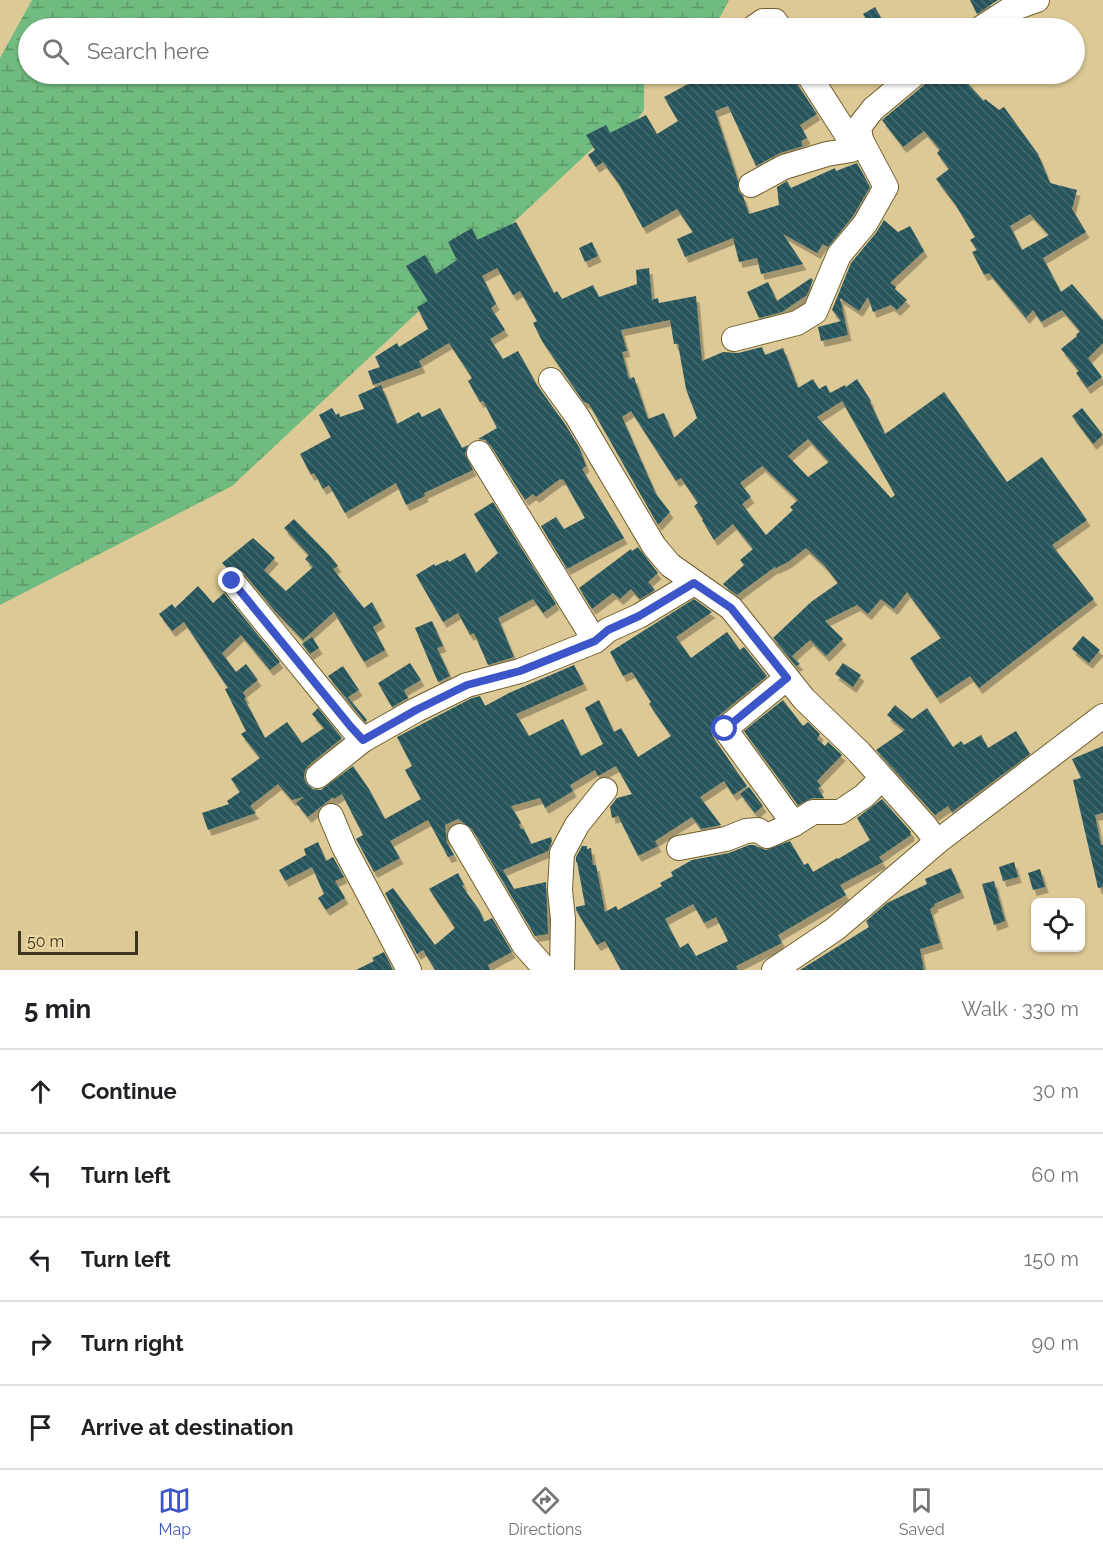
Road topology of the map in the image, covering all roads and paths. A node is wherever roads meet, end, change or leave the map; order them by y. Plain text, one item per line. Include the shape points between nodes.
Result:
1 (1037, 0) edge
2 (997, 18) edge
3 (815, 84) edge
4 (903, 84) edge
5 (858, 143) junction
6 (751, 185) dead end
7 (734, 339) dead end
8 (551, 380) dead end
9 (479, 453) dead end
10 (232, 581) dead end
11 (694, 583) junction
12 (595, 641) junction
13 (787, 678) junction
14 (1103, 716) edge
15 (363, 740) junction
16 (318, 776) dead end
17 (881, 779) junction
18 (605, 790) dead end
19 (331, 816) dead end
20 (794, 824) junction
21 (460, 836) dead end
22 (937, 842) junction
23 (679, 848) dead end
24 (409, 970) edge
25 (546, 970) edge
26 (562, 970) edge
27 (774, 970) edge

1 - 2 street
3 - 5 street
4 - 5 street via 873,109 859,127
5 - 6 street via 851,150 784,167
5 - 7 street via 886,188 865,224 839,255 815,312 797,322
8 - 11 street via 577,416 654,546 670,565
9 - 12 street
10 - 15 street
11 - 12 street
11 - 13 street via 731,608
12 - 15 street via 520,671 467,685
13 - 17 street
13 - 20 street via 725,729
14 - 22 street
15 - 16 street
17 - 20 street via 840,812 813,812
17 - 22 street
18 - 26 street via 562,853
19 - 24 street
20 - 23 street via 767,836 758,830 746,831
21 - 25 street via 524,945
22 - 27 street via 835,929

